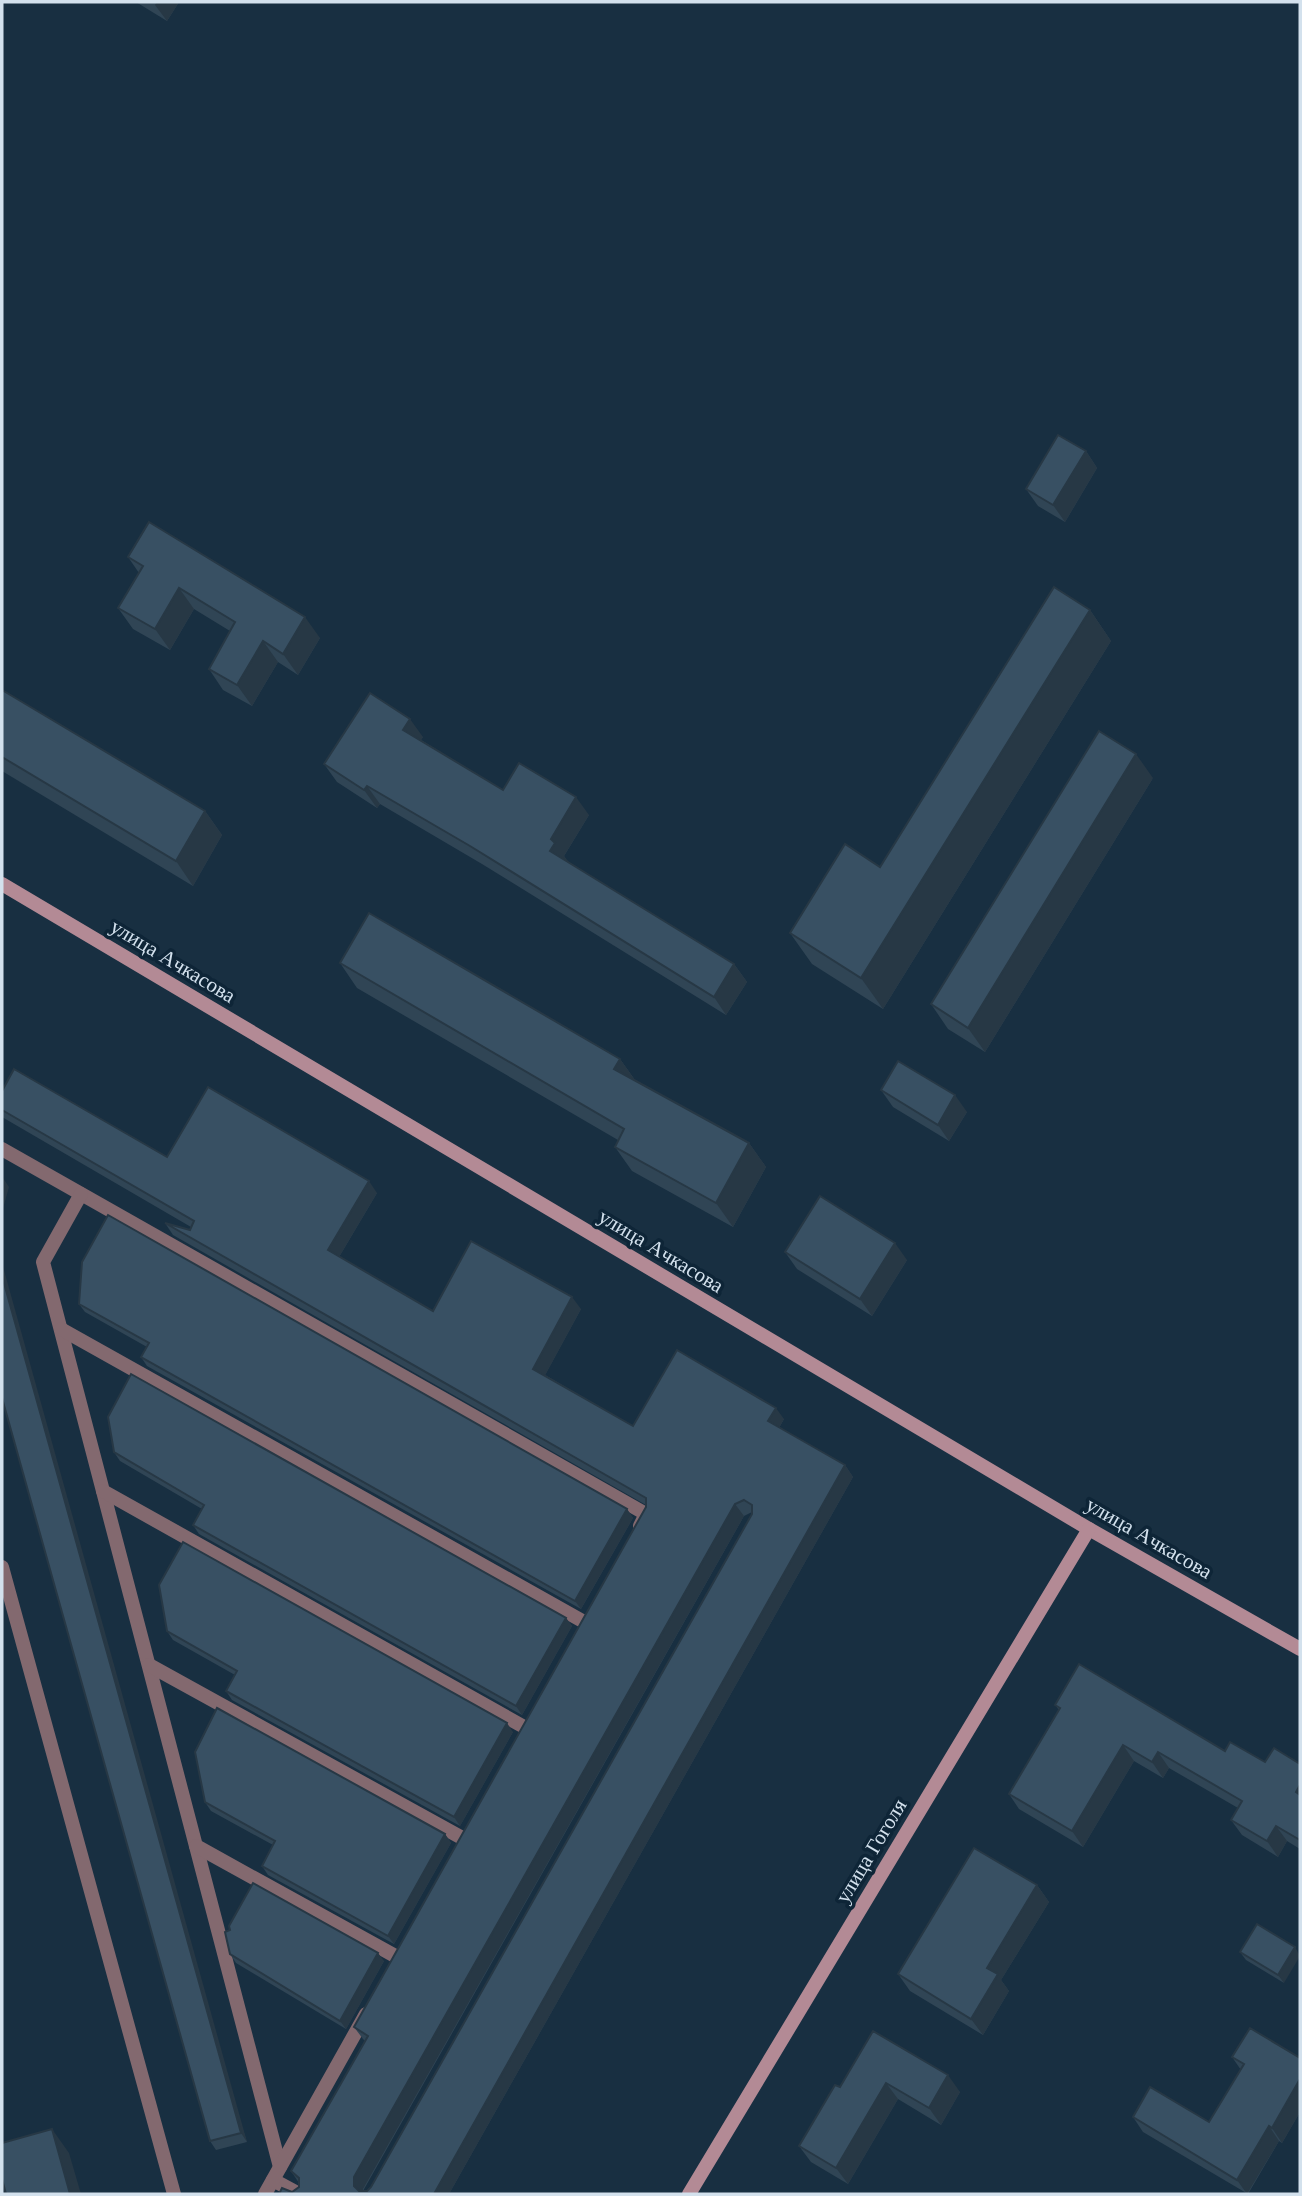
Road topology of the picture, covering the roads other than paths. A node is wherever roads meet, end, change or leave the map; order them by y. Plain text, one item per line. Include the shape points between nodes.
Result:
1 (2, 884) edge
2 (2, 1149) edge
3 (81, 1194) junction
4 (61, 1329) junction
5 (103, 1490) junction
6 (1089, 1529) junction
7 (633, 1538) edge
8 (2, 1567) edge
9 (586, 1623) edge
10 (1300, 1649) edge
11 (149, 1665) junction
12 (526, 1728) edge
13 (463, 1840) edge
14 (196, 1846) junction
15 (397, 1957) edge
16 (371, 2004) edge
17 (276, 2174) junction
18 (174, 2194) edge
19 (265, 2194) edge
20 (299, 2194) edge
21 (689, 2194) edge

1 - 6 main road, улица Ачкасова
2 - 3 lane
3 - 4 lane via 43,1262
3 - 7 lane via 646,1514
4 - 5 lane
4 - 9 lane
5 - 11 lane
5 - 12 lane
6 - 10 main road, улица Ачкасова
6 - 21 main road, улица Гоголя
8 - 18 lane
11 - 13 lane
11 - 14 lane
14 - 15 lane
14 - 17 lane
16 - 17 lane
17 - 19 lane
17 - 20 lane

